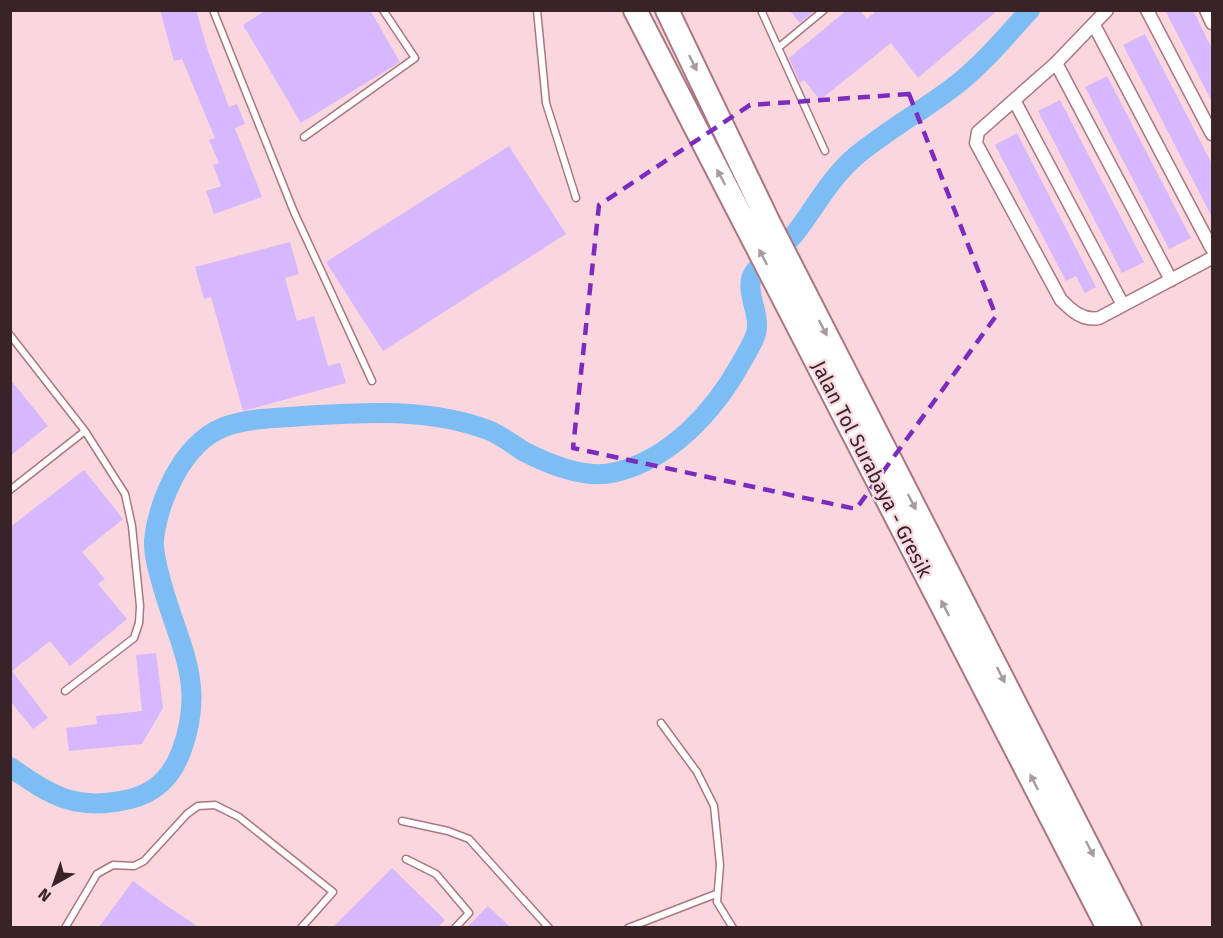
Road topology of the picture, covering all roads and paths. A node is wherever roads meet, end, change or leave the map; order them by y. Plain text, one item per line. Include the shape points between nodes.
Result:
1 (213, 10) edge
2 (383, 10) edge
3 (537, 10) edge
4 (622, 10) edge
5 (635, 10) edge
6 (668, 10) edge
7 (761, 10) edge
8 (824, 10) edge
9 (1107, 10) edge
10 (1147, 10) edge
11 (1206, 10) edge
12 (1212, 22) edge
13 (1094, 25) junction
14 (778, 48) junction
15 (1056, 63) junction
16 (1014, 100) junction
17 (687, 115) junction
18 (1212, 134) edge
19 (303, 137) dead end
20 (825, 152) dead end
21 (576, 198) dead end
22 (758, 225) junction
23 (1212, 249) edge
24 (1212, 258) edge
25 (1171, 280) junction
26 (787, 281) junction
27 (1123, 305) junction
28 (10, 335) edge
29 (372, 381) dead end
30 (85, 431) junction
31 (10, 490) edge
32 (65, 691) dead end
33 (661, 723) dead end
34 (402, 821) dead end
35 (406, 859) dead end
36 (716, 894) junction
37 (64, 927) edge
38 (302, 927) edge
39 (455, 927) edge
40 (549, 927) edge
41 (628, 927) edge
42 (733, 927) edge
43 (1108, 927) edge
44 (1130, 927) edge

1 - 29 lane via 294,212
2 - 19 lane via 415,58
3 - 21 lane via 546,103
4 - 17 highway
5 - 17 highway, Jalan Tol Surabaya - Gresik
6 -> 22 highway, Jalan Tol Surabaya - Gresik
7 - 14 lane
8 - 14 lane
9 - 13 street
10 - 18 street
11 - 12 street
13 - 15 street
13 - 23 street
14 - 20 lane
15 - 16 street
15 - 25 street
16 - 27 street
16 - 27 street via 978,132 976,143 1061,300 1073,312 1091,320
22 -> 17 highway, Jalan Tol Surabaya - Gresik
22 - 26 highway, Jalan Tol Surabaya - Gresik
24 - 25 street
25 - 27 street
43 -> 26 highway, Jalan Tol Surabaya - Gresik
26 -> 44 highway, Jalan Tol Surabaya - Gresik
28 - 30 lane
30 - 31 lane
30 - 32 lane via 124,494 132,526 139,623 127,645
33 - 36 lane via 697,772 714,806 720,865
34 - 40 lane via 469,839
35 - 39 lane via 436,874 469,913
36 - 41 lane
36 - 42 lane
37 - 38 lane via 97,874 113,865 134,866 144,861 187,814 198,806 215,805 239,818 333,892

